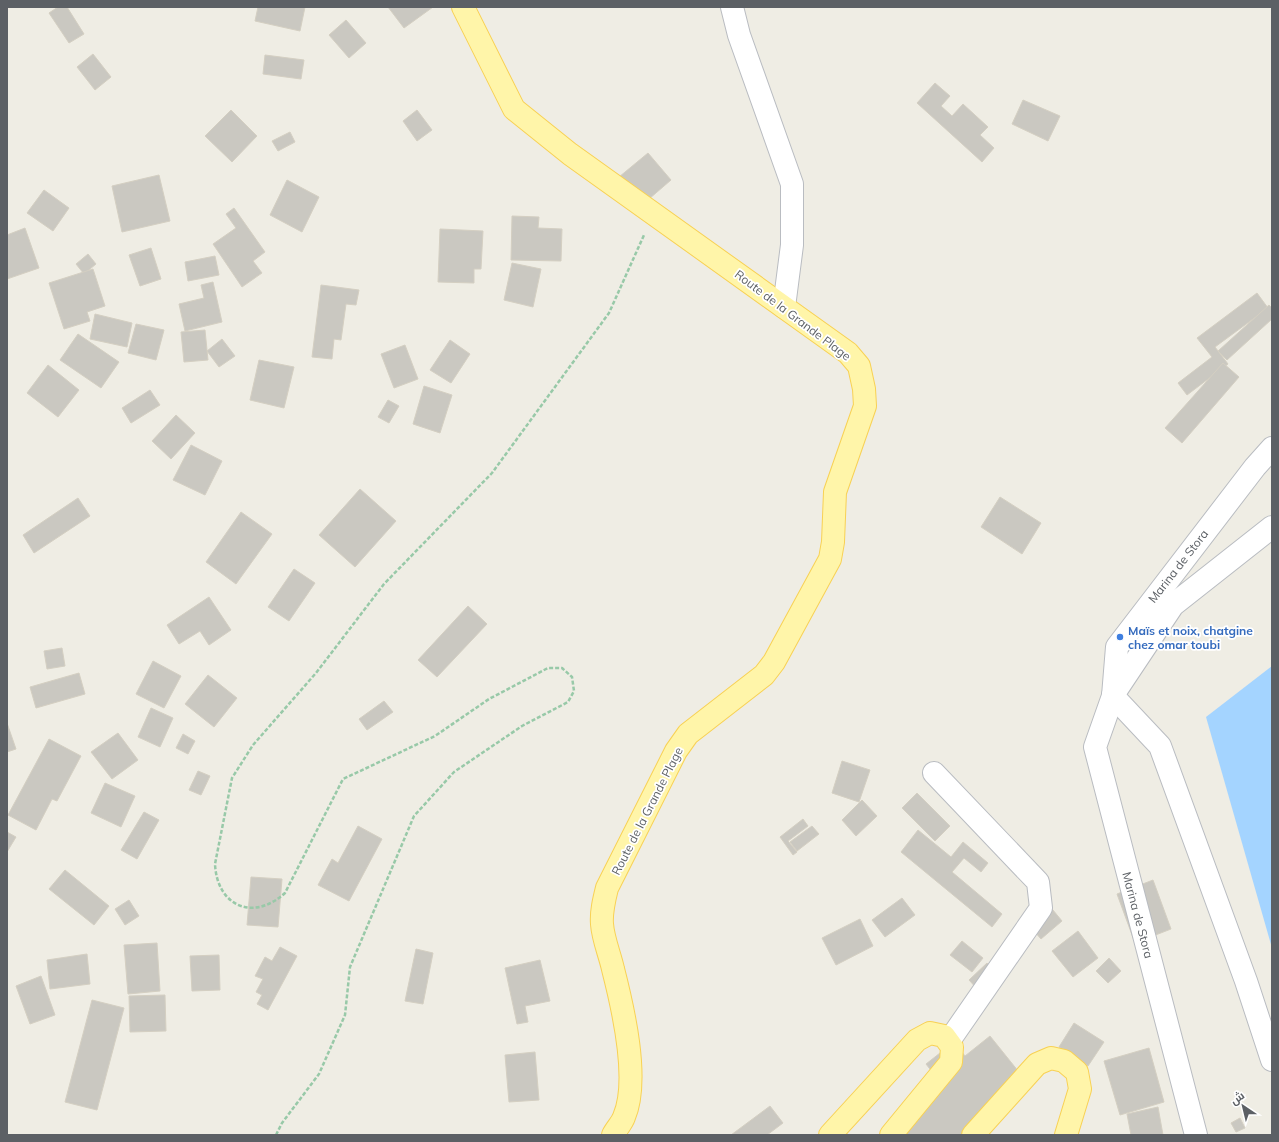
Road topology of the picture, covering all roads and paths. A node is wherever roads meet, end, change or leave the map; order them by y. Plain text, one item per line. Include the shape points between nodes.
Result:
1 (463, 7) edge
2 (732, 7) edge
3 (654, 212) junction
4 (784, 307) junction
5 (1272, 448) edge
6 (1272, 527) edge
7 (1113, 696) junction
8 (934, 773) dead end
9 (949, 1041) junction
10 (1272, 1060) edge
11 (276, 1135) edge
12 (612, 1135) edge
13 (830, 1135) edge
14 (891, 1135) edge
15 (973, 1135) edge
16 (1066, 1135) edge
17 (1196, 1135) edge

1 - 3 main road, Route de la Grande Plage via 514,109 570,154
2 - 4 street via 739,35 792,184 792,245
3 - 4 main road, Route de la Grande Plage
3 - 11 path via 609,313 492,474 384,584 316,673 253,745 232,778 215,864 216,876 224,893 239,905 251,908 264,907 276,902 285,893 343,779 435,736 489,699 548,668 562,668 574,684 568,702 522,726 454,772 414,816 350,967 345,1015 319,1074 282,1123
4 - 12 main road, Route de la Grande Plage via 848,353 859,366 865,406 835,492 830,559 774,662 764,675 688,734 673,758 607,888 602,906 602,925 628,1042 630,1080 624,1118
5 - 7 street, Marina de Stora via 1117,647
6 - 7 street, Marina de Stora via 1173,605
7 - 10 street via 1160,746 1246,981
7 - 17 street, Marina de Stora via 1095,747
8 - 9 street via 1038,882 1040,908
9 - 13 main road via 930,1033 917,1040
9 - 14 main road via 952,1048 951,1062
15 - 16 main road via 1037,1064 1051,1058 1064,1061 1076,1072 1080,1089

